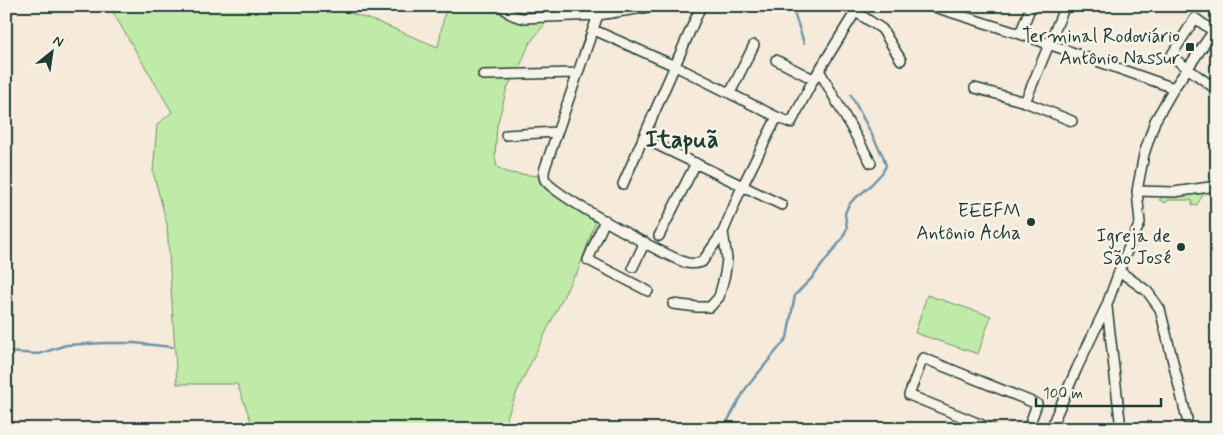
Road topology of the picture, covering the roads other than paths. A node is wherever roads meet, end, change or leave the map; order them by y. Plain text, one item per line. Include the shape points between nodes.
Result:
1 (503, 6) edge
2 (656, 6) edge
3 (701, 6) edge
4 (931, 6) edge
5 (1031, 6) edge
6 (1065, 6) edge
7 (858, 9) edge
8 (598, 15) junction
9 (594, 30) junction
10 (1216, 32) edge
11 (1020, 34) junction
12 (754, 45) dead end
13 (1049, 45) junction
14 (776, 60) dead end
15 (901, 60) dead end
16 (675, 66) junction
17 (1188, 67) junction
18 (820, 70) junction
19 (578, 73) junction
20 (483, 75) dead end
21 (814, 80) junction
22 (975, 88) dead end
23 (1174, 88) junction
24 (1217, 90) edge
25 (730, 93) junction
26 (1025, 102) junction
27 (777, 117) junction
28 (1072, 121) dead end
29 (556, 132) junction
30 (506, 135) dead end
31 (643, 138) junction
32 (696, 163) junction
33 (872, 164) dead end
34 (623, 184) dead end
35 (743, 185) junction
36 (1217, 186) edge
37 (1137, 191) junction
38 (782, 205) dead end
39 (605, 220) junction
40 (723, 232) junction
41 (659, 236) dead end
42 (644, 242) junction
43 (633, 267) dead end
44 (1119, 271) junction
45 (648, 292) dead end
46 (673, 304) dead end
47 (1106, 307) junction
48 (1187, 419) dead end
49 (992, 429) edge
50 (1028, 429) edge
51 (1052, 429) edge
52 (1121, 429) edge

1 - 8 street via 512,16 522,18
2 - 8 street
3 - 16 street
4 - 11 street
5 - 11 street
6 - 13 street
7 - 15 street via 882,29
7 - 18 street
8 - 9 street
9 - 16 street
9 - 19 street
10 - 17 street
10 - 17 street via 1195,18 1172,56
11 - 13 street
12 - 25 street
13 - 23 street
13 - 26 street
14 - 21 street
16 - 25 street
16 - 31 street
17 - 23 street
17 - 24 street
18 - 21 street
18 - 33 street
19 - 20 street
19 - 29 street
21 - 27 street via 791,123
22 - 26 street
23 - 37 street via 1155,121
25 - 27 street
26 - 28 street
27 - 35 street
29 - 30 street
29 - 39 street via 543,174 546,181
31 - 32 street
31 - 34 street
32 - 35 street
32 - 41 street
35 - 38 street
35 - 40 street
36 - 37 street via 1174,192
37 - 44 street via 1140,223
39 - 42 street
39 - 45 street via 588,260
40 - 42 street via 702,262 696,264 673,258
40 - 46 street via 727,259 718,297 710,307
42 - 43 street
44 - 47 street
44 - 48 street via 1147,290 1160,309
47 - 51 street
47 - 52 street
49 - 50 street via 910,395 924,358 1037,404

